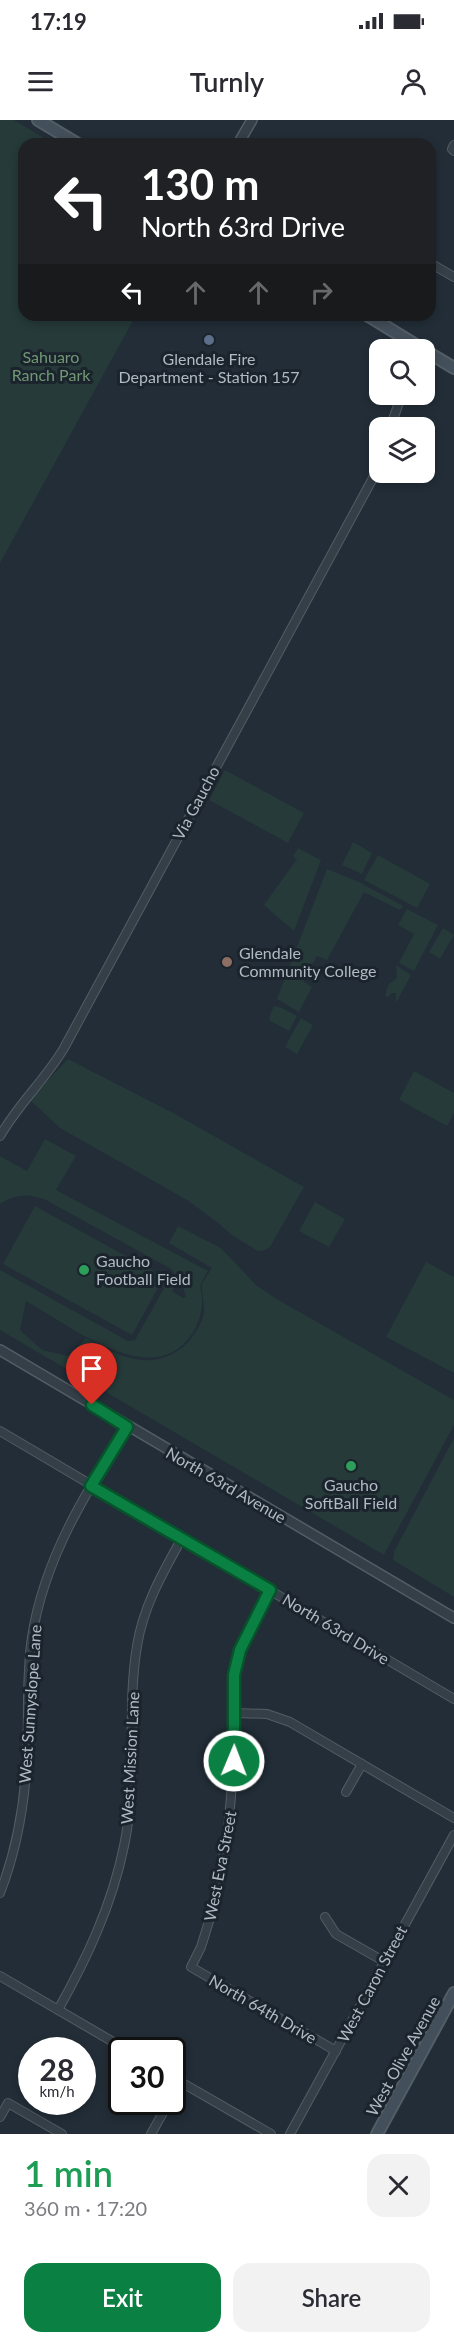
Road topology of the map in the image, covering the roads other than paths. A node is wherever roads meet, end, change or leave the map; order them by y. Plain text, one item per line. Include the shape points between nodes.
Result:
1 (38, 120) edge
2 (252, 120) edge
3 (68, 138) edge
4 (242, 138) edge
5 (436, 266) edge
6 (454, 277) edge
7 (376, 321) edge
8 (405, 339) edge
9 (435, 358) edge
10 (454, 368) edge
11 (371, 483) edge
12 (0, 1136) edge
13 (0, 1350) edge
14 (127, 1427) junction
15 (1, 1434) edge
16 (91, 1486) junction
17 (182, 1538) junction
18 (270, 1590) junction
19 (454, 1618) edge
20 (454, 1699) edge
21 (235, 1713) junction
22 (362, 1764) junction
23 (346, 1792) dead end
24 (454, 1818) edge
25 (454, 1835) edge
26 (0, 1893) edge
27 (325, 1917) dead end
28 (385, 1962) junction
29 (191, 1967) joint
30 (0, 1976) edge
31 (454, 1993) edge
32 (58, 2010) junction
33 (108, 2039) edge
34 (336, 2051) junction
35 (186, 2085) edge
36 (162, 2115) edge
37 (0, 2118) edge
38 (62, 2134) edge
39 (151, 2134) edge
40 (271, 2134) edge
41 (290, 2134) edge
42 (377, 2134) edge

1 - 3 main road
2 - 4 street
5 - 6 street
7 - 8 main road
9 - 10 main road
11 - 12 street, Via Gaucho via 64,1047
13 - 14 street, North 63rd Avenue
14 - 16 street, West Sunnyslope Lane
14 - 19 street, North 63rd Avenue
15 - 16 street, North 63rd Drive
16 - 17 street, North 63rd Drive
16 - 26 street, West Sunnyslope Lane via 48,1572 35,1619 21,1821
17 - 18 street, North 63rd Drive
17 - 32 street, West Mission Lane via 149,1601 137,1646 125,1845 96,1935
18 - 20 street, North 63rd Drive
18 - 21 street, West Eva Street via 240,1650 234,1675
21 - 22 street via 267,1714 290,1722
21 - 29 street, West Eva Street via 232,1807 223,1864 207,1930
22 - 23 street
22 - 24 street
25 - 28 street, West Caron Street
27 - 28 street via 336,1934
28 - 34 street, West Caron Street
29 - 34 street, North 64th Drive
30 - 32 street
31 - 42 main road, West Olive Avenue
32 - 33 street
34 - 41 street, West Caron Street
35 - 40 street
36 - 39 street
37 - 38 street via 8,2103

